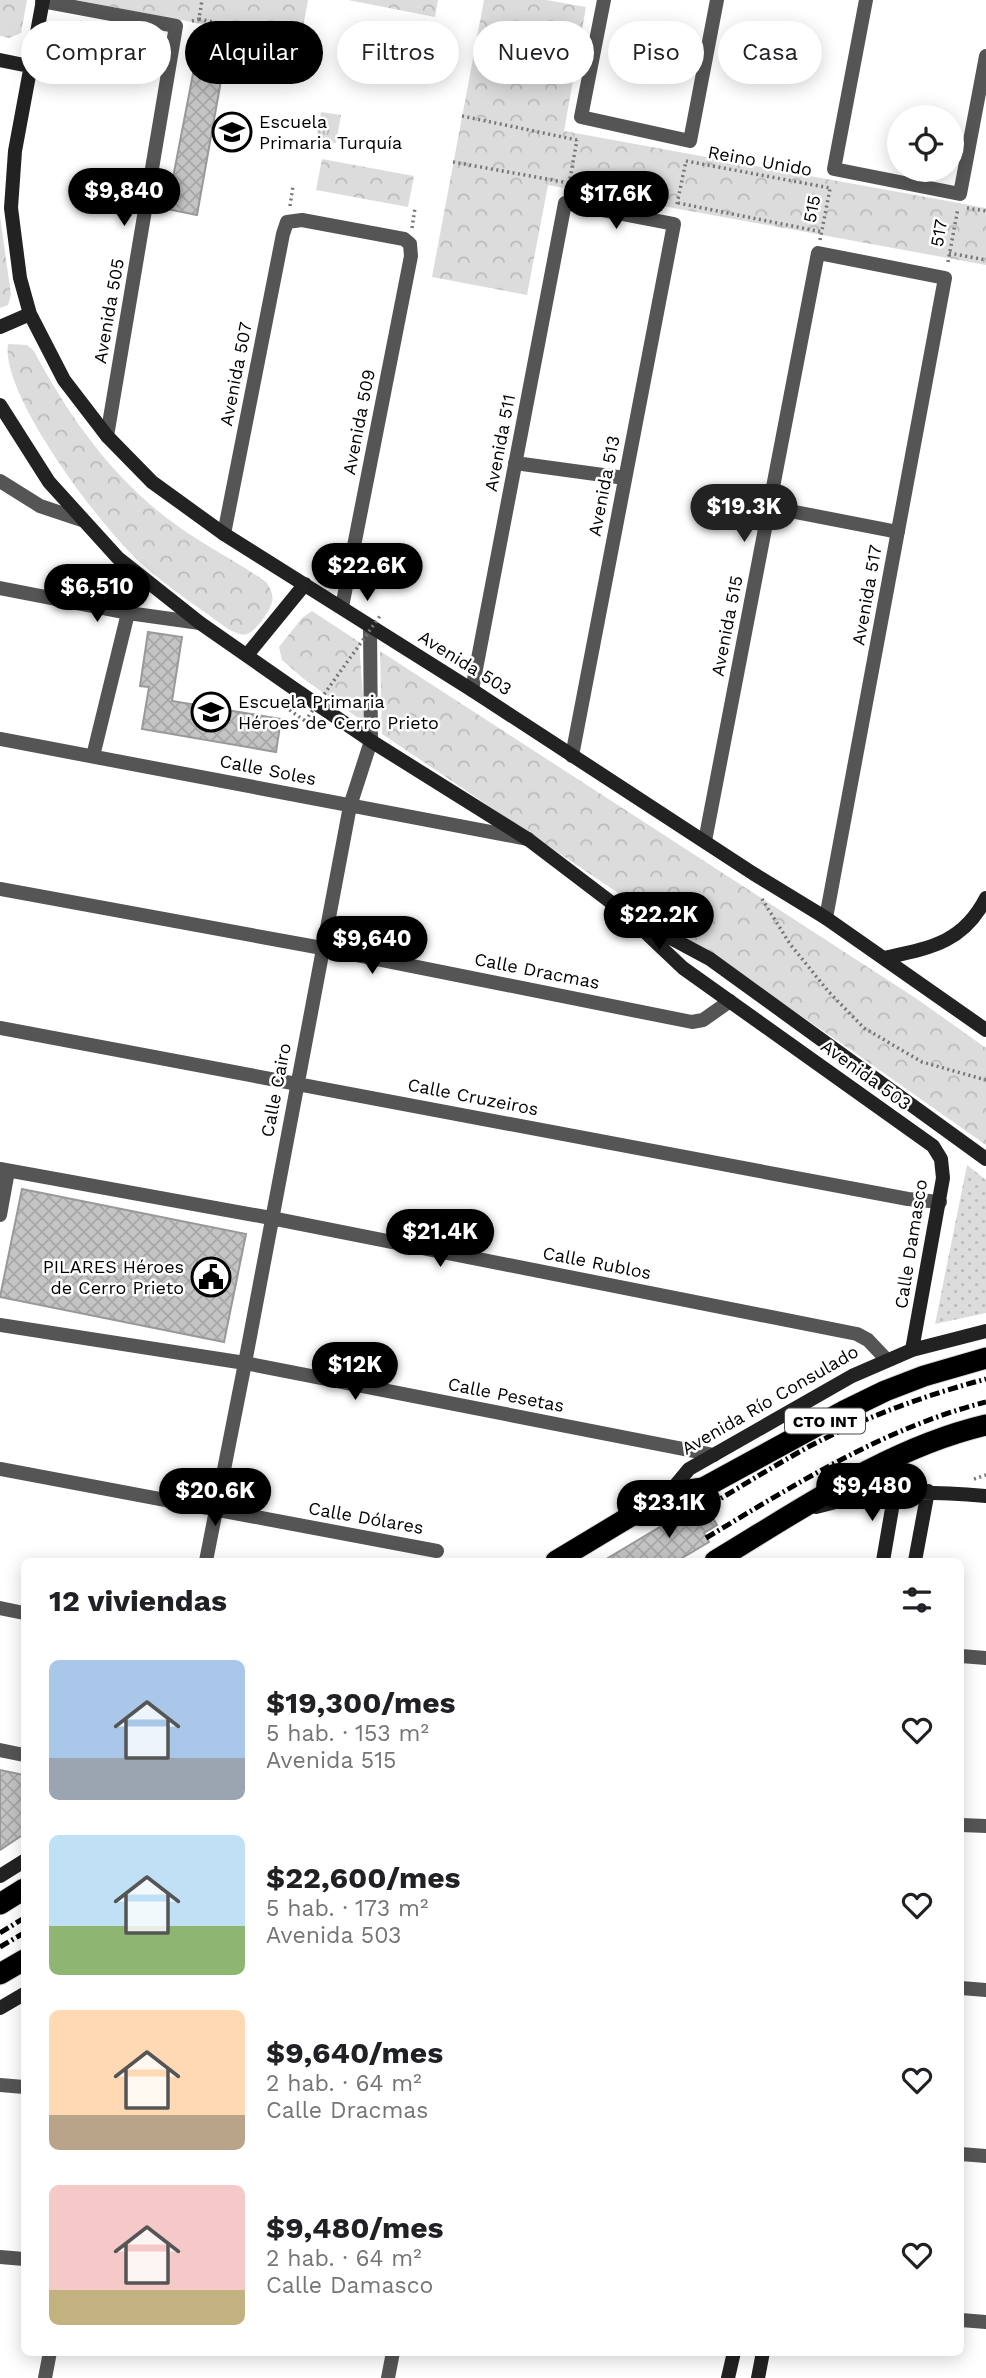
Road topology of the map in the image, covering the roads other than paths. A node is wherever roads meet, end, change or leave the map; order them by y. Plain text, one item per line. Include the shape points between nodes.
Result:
1 (604, 0) edge
2 (717, 0) edge
3 (866, 0) edge
4 (42, 1) edge
5 (38, 21) edge
6 (986, 56) edge
7 (0, 60) edge
8 (21, 64) edge
9 (26, 84) edge
10 (674, 224) joint
11 (410, 244) joint
12 (818, 253) joint
13 (30, 314) junction
14 (0, 327) edge
15 (0, 405) edge
16 (107, 436) junction
17 (515, 463) junction
18 (625, 478) junction
19 (0, 481) edge
20 (769, 507) junction
21 (82, 520) junction
22 (898, 532) junction
23 (224, 534) junction
24 (305, 584) junction
25 (0, 588) edge
26 (342, 607) junction
27 (128, 612) junction
28 (375, 621) junction
29 (200, 623) junction
30 (247, 655) junction
31 (472, 690) junction
32 (0, 739) edge
33 (371, 741) junction
34 (93, 756) junction
35 (572, 756) junction
36 (350, 806) junction
37 (529, 840) junction
38 (705, 841) junction
39 (0, 889) edge
40 (986, 898) edge
41 (625, 913) junction
42 (827, 918) junction
43 (323, 948) junction
44 (884, 958) junction
45 (730, 1001) junction
46 (0, 1028) edge
47 (986, 1030) edge
48 (297, 1083) junction
49 (933, 1146) joint
50 (986, 1159) edge
51 (4, 1170) edge
52 (940, 1202) junction
53 (0, 1215) edge
54 (271, 1218) junction
55 (0, 1325) edge
56 (986, 1331) edge
57 (912, 1350) junction
58 (986, 1358) edge
59 (887, 1360) junction
60 (245, 1363) junction
61 (986, 1425) edge
62 (714, 1455) junction
63 (0, 1469) edge
64 (928, 1491) junction
65 (895, 1492) junction
66 (669, 1493) junction
67 (986, 1496) edge
68 (215, 1510) junction
69 (794, 1513) junction
70 (437, 1550) dead end
71 (207, 1558) edge
72 (561, 1558) edge
73 (720, 1558) edge
74 (884, 1558) edge
75 (916, 1558) edge
76 (0, 1608) edge
77 (21, 1612) edge
78 (964, 1656) edge
79 (986, 1658) edge
80 (0, 1750) edge
81 (21, 1754) edge
82 (964, 1825) edge
83 (986, 1826) edge
84 (21, 1863) edge
85 (0, 1876) edge
86 (21, 1891) edge
87 (0, 1904) edge
88 (21, 1962) edge
89 (0, 1974) edge
90 (964, 1988) edge
91 (986, 1990) edge
92 (21, 1996) edge
93 (0, 2008) edge
94 (0, 2085) edge
95 (21, 2087) edge
96 (964, 2154) edge
97 (986, 2156) edge
98 (0, 2257) edge
99 (21, 2259) edge
100 (964, 2320) edge
101 (986, 2322) edge
102 (49, 2356) edge
103 (392, 2356) edge
104 (733, 2356) edge
105 (762, 2356) edge
106 (45, 2378) edge
107 (388, 2378) edge
108 (729, 2378) edge
109 (758, 2378) edge

1 - 2 street via 581,117 690,141
3 - 6 street via 834,169 959,200
4 - 5 street, Avenida 503
4 - 16 street, Avenida 505 via 176,26
7 - 8 street
9 - 13 street, Avenida 503 via 11,208
10 - 17 street, Avenida 511 via 565,203
10 - 18 street, Avenida 513
11 - 23 street, Avenida 507 via 384,234 302,220 287,222
11 - 26 street, Avenida 509
12 - 20 street, Avenida 515
12 - 22 street, Avenida 517 via 945,278
13 - 14 street
13 - 16 street, Avenida 503 via 64,380
15 - 21 street, Avenida 503 via 49,482
16 - 23 street, Avenida 503 via 152,482
17 - 18 street
17 - 31 street, Avenida 511
18 - 35 street, Avenida 513
19 - 21 street via 40,506
20 - 22 street
20 - 38 street, Avenida 515
21 - 29 street, Avenida 503 via 118,558
22 - 42 street, Avenida 517
23 - 24 street, Avenida 503
24 - 26 street, Avenida 503
24 - 30 street
25 - 27 street
26 - 28 street, Avenida 503
27 - 29 street
27 - 34 street
28 - 31 street, Avenida 503
28 - 33 street, Calle Cairo
29 - 30 street, Avenida 503
30 - 33 street, Avenida 503
31 - 35 street, Avenida 503
32 - 34 street, Calle Soles
33 - 36 street, Calle Cairo
33 - 37 street, Avenida 503
34 - 36 street, Calle Soles
35 - 38 street, Avenida 503
36 - 37 street, Calle Soles
36 - 43 street, Calle Cairo
37 - 41 street, Avenida 503
38 - 42 street, Avenida 503
39 - 43 street, Calle Dracmas
40 - 44 street via 964,930 929,948
41 - 45 street, Avenida 503 via 682,968
41 - 50 street via 710,959
42 - 44 street, Avenida 503
43 - 45 street, Calle Dracmas via 692,1022 700,1022
43 - 48 street, Calle Cairo
44 - 47 street, Avenida 503
45 - 49 street, Avenida 503
46 - 48 street, Calle Cruzeiros
48 - 52 street, Calle Cruzeiros
48 - 54 street, Calle Cairo
49 - 52 street, Calle Damasco via 941,1159
51 - 53 street
51 - 54 street, Calle Rublos
52 - 57 street, Calle Damasco
54 - 59 street, Calle Rublos via 863,1335
54 - 60 street, Calle Cairo
55 - 60 street, Calle Pesetas
56 - 57 street, Avenida Río Consulado / CTO INT
57 - 59 street, Avenida Río Consulado / CTO INT
58 - 66 highway, CTO INT via 885,1391 703,1488
59 - 62 street, Avenida Río Consulado / CTO INT
60 - 62 street, Calle Pesetas
60 - 68 street, Calle Cairo
61 - 69 highway via 880,1464
62 - 66 street, Avenida Río Consulado / CTO INT via 689,1469
63 - 68 street, Calle Dólares
64 - 65 street
64 - 67 street
64 - 75 street
65 - 69 street
65 - 74 street
66 - 72 highway, Avenida Río Consulado / CTO INT
68 - 70 street, Calle Dólares
68 - 71 street, Calle Cairo
69 - 73 highway
76 - 77 street
78 - 79 street
80 - 81 street
82 - 83 street
84 - 85 street
86 - 87 highway
88 - 89 highway
90 - 91 street
92 - 93 street
94 - 95 street
96 - 97 street
98 - 99 street
100 - 101 street
102 - 106 street
103 - 107 street
104 - 108 street
105 - 109 street

